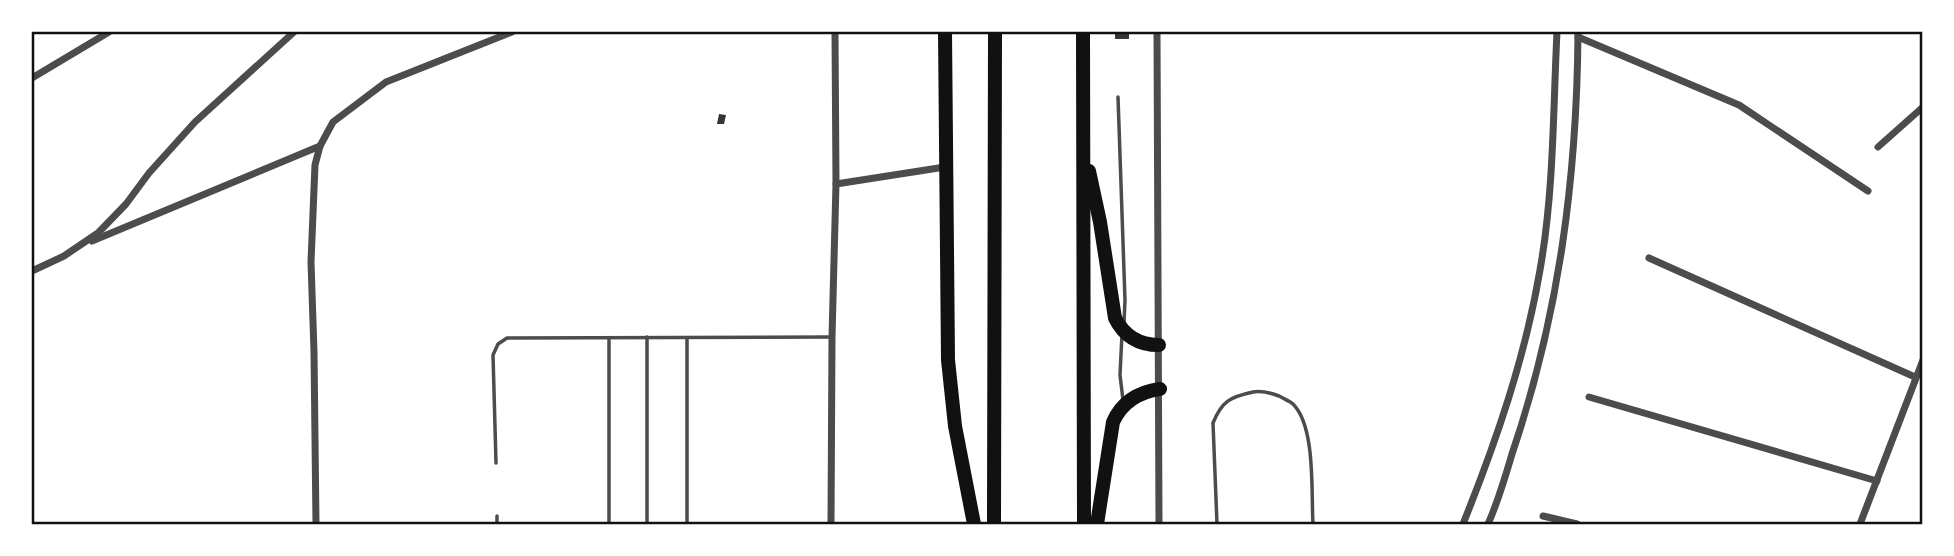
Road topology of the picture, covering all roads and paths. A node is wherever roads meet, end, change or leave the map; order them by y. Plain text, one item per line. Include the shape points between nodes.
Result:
1 (109, 32) edge
2 (294, 32) edge
3 (512, 32) edge
4 (835, 32) edge
5 (945, 32) edge
6 (995, 32) edge
7 (1083, 32) edge
8 (1157, 32) edge
9 (1557, 32) edge
10 (1578, 34) edge
11 (32, 78) edge
12 (1118, 97) dead end
13 (1923, 107) edge
14 (320, 146) junction
15 (1878, 147) dead end
16 (1083, 148) junction
17 (946, 167) junction
18 (836, 184) junction
19 (1868, 191) dead end
20 (82, 246) junction
21 (1649, 258) dead end
22 (32, 271) edge
23 (1122, 330) junction
24 (609, 337) junction
25 (647, 337) junction
26 (687, 337) junction
27 (832, 337) junction
28 (1159, 345) junction
29 (1923, 360) edge
30 (1915, 377) junction
31 (1160, 389) junction
32 (1589, 397) dead end
33 (1124, 405) junction
34 (496, 463) dead end
35 (1877, 481) junction
36 (497, 516) dead end
37 (1543, 516) dead end
38 (316, 524) edge
39 (496, 524) edge
40 (609, 524) edge
41 (647, 524) edge
42 (687, 524) edge
43 (831, 524) edge
44 (974, 524) edge
45 (994, 524) edge
46 (1084, 524) edge
47 (1097, 524) edge
48 (1159, 524) edge
49 (1217, 524) edge
50 (1313, 524) edge
51 (1463, 524) edge
52 (1488, 524) edge
53 (1577, 524) edge
54 (1860, 524) edge

1 - 11 street
2 - 20 street via 195,122 113,219
3 - 14 street via 386,82 333,122
4 - 18 street
5 - 17 highway
6 - 45 highway
7 - 16 highway
8 - 28 street
9 - 51 street via 1553,144 1541,269 1505,413
10 - 19 street via 1739,105
10 - 52 street via 1576,121 1558,278 1526,416
12 - 23 lane via 1125,300
13 - 15 street
14 - 20 street
14 - 38 street via 315,165 311,262
16 - 23 highway via 1113,311
16 - 46 highway
17 - 18 street
17 - 44 highway via 948,360 956,436
18 - 27 street
20 - 22 street
21 - 30 street
23 - 28 highway via 1139,342
23 - 33 lane
24 - 25 lane
24 - 34 lane via 512,337 498,344 493,355
24 - 40 lane
25 - 26 lane
25 - 41 lane
26 - 27 lane
26 - 42 lane
27 - 43 street
28 - 31 street
29 - 30 street
30 - 35 street
31 - 33 highway via 1139,394
31 - 48 street
32 - 35 street
33 - 47 highway via 1110,432
35 - 54 street
36 - 39 lane
37 - 53 street
49 - 50 lane via 1213,423 1219,408 1230,400 1258,391 1292,403 1302,416 1309,436

